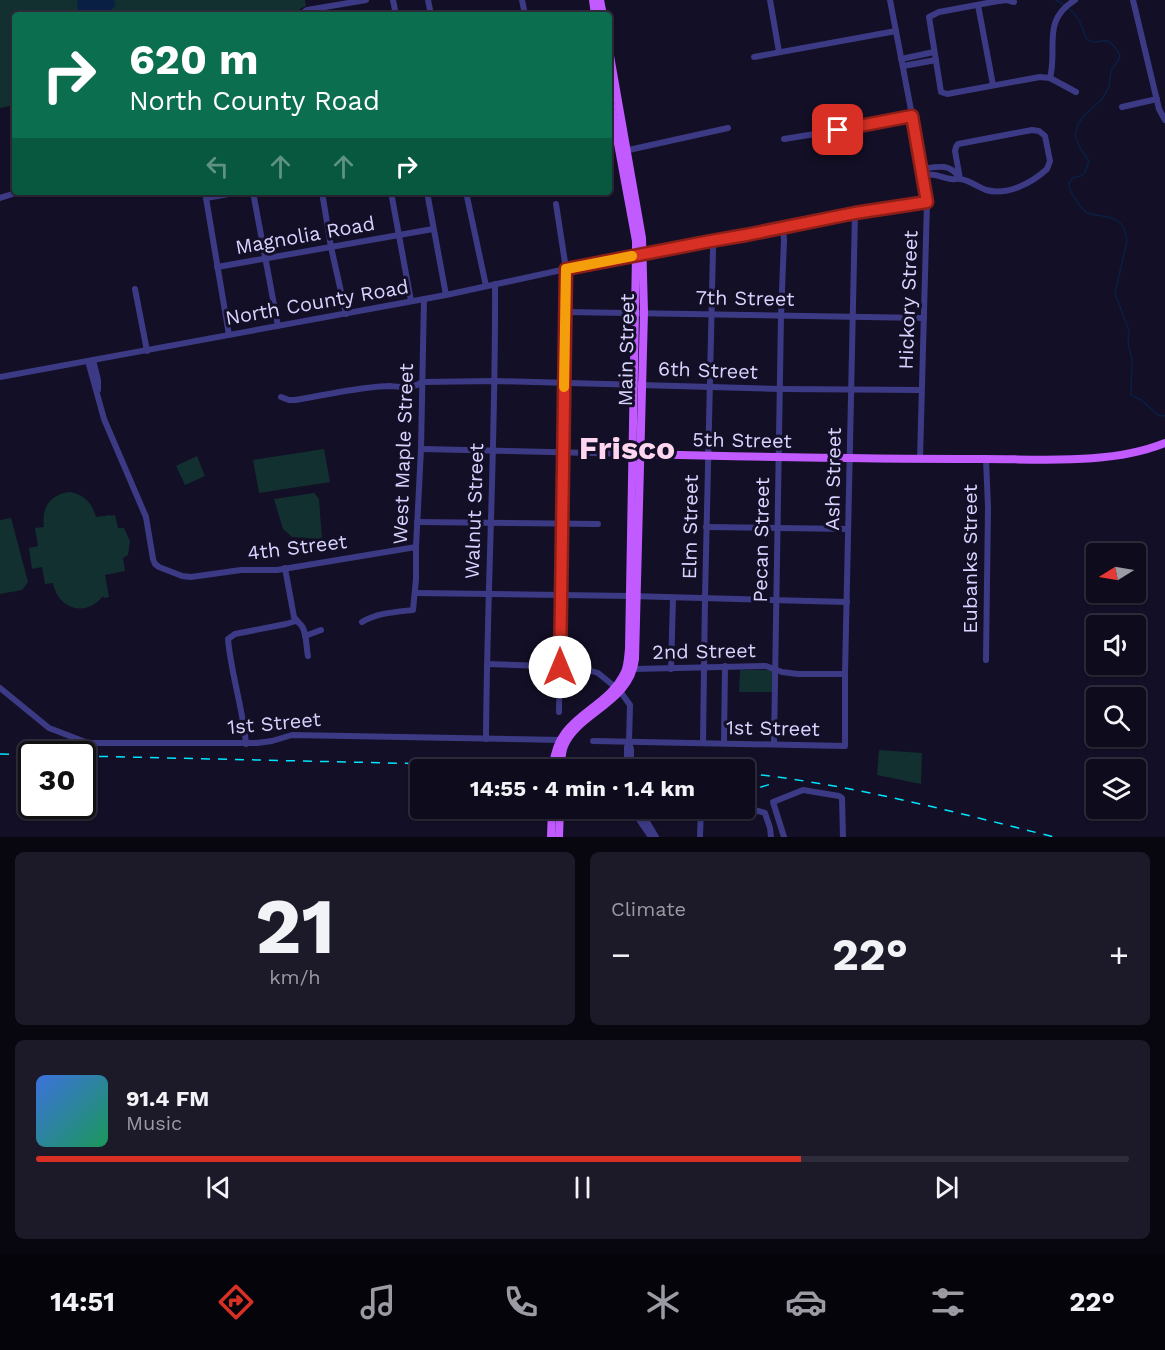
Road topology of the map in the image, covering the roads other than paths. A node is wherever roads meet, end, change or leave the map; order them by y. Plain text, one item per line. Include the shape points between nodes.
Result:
1 (366, 0) edge
2 (770, 0) edge
3 (890, 0) edge
4 (1133, 0) edge
5 (1073, 1) edge
6 (1014, 2) dead end
7 (978, 5) junction
8 (304, 12) edge
9 (896, 31) junction
10 (779, 52) junction
11 (935, 56) junction
12 (754, 57) dead end
13 (902, 63) junction
14 (1050, 78) junction
15 (993, 85) junction
16 (612, 87) edge
17 (1076, 92) dead end
18 (1157, 99) junction
19 (612, 107) edge
20 (1122, 107) dead end
21 (912, 116) junction
22 (1165, 120) edge
23 (728, 128) dead end
24 (784, 139) dead end
25 (623, 151) junction
26 (947, 166) junction
27 (623, 169) junction
28 (923, 172) junction
29 (943, 177) junction
30 (960, 179) junction
31 (634, 190) junction
32 (206, 195) edge
33 (254, 195) edge
34 (322, 195) edge
35 (391, 195) edge
36 (427, 195) edge
37 (467, 195) edge
38 (927, 202) junction
39 (556, 204) dead end
40 (633, 206) junction
41 (855, 213) junction
42 (783, 228) junction
43 (433, 229) junction
44 (398, 236) junction
45 (711, 241) junction
46 (331, 247) junction
47 (640, 254) junction
48 (266, 259) junction
49 (217, 267) junction
50 (566, 269) junction
51 (495, 284) junction
52 (486, 286) junction
53 (135, 289) dead end
54 (446, 295) junction
55 (424, 299) junction
56 (411, 301) junction
57 (566, 312) junction
58 (640, 312) junction
59 (346, 314) junction
60 (711, 314) junction
61 (781, 315) junction
62 (852, 316) junction
63 (924, 318) junction
64 (278, 326) junction
65 (229, 335) junction
66 (147, 351) junction
67 (91, 361) junction
68 (0, 376) edge
69 (495, 381) junction
70 (422, 382) junction
71 (564, 382) junction
72 (638, 384) junction
73 (710, 386) junction
74 (780, 389) junction
75 (851, 389) junction
76 (921, 390) junction
77 (281, 397) dead end
78 (1165, 443) edge
79 (421, 449) junction
80 (493, 451) junction
81 (562, 453) junction
82 (636, 454) junction
83 (708, 456) junction
84 (779, 457) junction
85 (850, 458) junction
86 (920, 459) junction
87 (986, 459) junction
88 (417, 522) junction
89 (491, 523) junction
90 (562, 524) junction
91 (598, 524) dead end
92 (706, 527) junction
93 (778, 528) junction
94 (848, 529) junction
95 (416, 547) junction
96 (285, 568) junction
97 (415, 593) junction
98 (488, 594) junction
99 (560, 596) junction
100 (633, 596) junction
101 (673, 597) junction
102 (705, 598) junction
103 (777, 600) junction
104 (847, 602) junction
105 (296, 621) junction
106 (362, 622) dead end
107 (321, 630) dead end
108 (304, 636) junction
109 (308, 656) dead end
110 (986, 660) dead end
111 (487, 664) junction
112 (705, 666) junction
113 (725, 666) junction
114 (560, 667) junction
115 (634, 669) junction
116 (671, 669) junction
117 (776, 670) junction
118 (845, 674) junction
119 (0, 688) edge
120 (618, 689) junction
121 (559, 712) dead end
122 (486, 738) junction
123 (563, 740) junction
124 (593, 741) dead end
125 (629, 742) junction
126 (703, 742) junction
127 (724, 743) junction
128 (246, 744) junction
129 (774, 744) junction
130 (845, 746) joint
131 (554, 759) edge
132 (562, 759) edge
133 (627, 759) edge
134 (631, 759) edge
135 (755, 810) edge
136 (552, 819) edge
137 (560, 819) edge
138 (639, 819) edge
139 (645, 819) edge
140 (701, 819) edge
141 (551, 837) edge
142 (559, 837) edge
143 (651, 837) edge
144 (656, 837) edge
145 (700, 837) edge
146 (771, 837) edge
147 (784, 837) edge
148 (843, 837) edge

1 - 8 street
2 - 10 street
3 - 9 street, Hickory Street
4 - 18 street
5 - 14 street via 1057,16
6 - 7 street
7 - 11 street via 930,15
7 - 15 street
9 - 10 street
9 - 13 street, Hickory Street
10 - 12 street
11 - 13 street
11 - 15 street via 941,92
13 - 21 street, Hickory Street
14 - 15 street
14 - 17 street
16 - 25 main road, Main Street
18 - 20 street
18 - 22 street
19 - 25 main road, Main Street
21 - 24 street
21 - 28 street, Hickory Street
23 - 25 street
25 - 27 main road, Main Street
25 - 31 main road, Main Street
26 - 28 street
26 - 29 street
26 - 30 street
27 - 31 main road
27 - 40 main road, Main Street
28 - 29 street
28 - 38 street, Hickory Street
29 - 30 street
30 - 30 street via 995,192 1021,186 1049,166 1045,136 1032,130 961,143 955,151
31 - 40 main road, Main Street
32 - 49 street
33 - 48 street
34 - 46 street
35 - 44 street
36 - 43 street
37 - 52 street
38 - 41 street, North County Road
38 - 63 street, Hickory Street
39 - 50 street
40 - 47 main road, Main Street
41 - 42 street, North County Road
41 - 62 street, Ash Street
42 - 45 street, North County Road
42 - 61 street, Pecan Street
43 - 44 street, Magnolia Road
43 - 54 street
44 - 46 street, Magnolia Road
44 - 56 street
45 - 47 street, North County Road
45 - 60 street, Elm Street
46 - 48 street, Magnolia Road
46 - 59 street
47 - 50 street, North County Road
47 - 58 main road, Main Street
48 - 49 street, Magnolia Road
48 - 64 street
49 - 65 street
50 - 51 street, North County Road
50 - 57 street
51 - 52 street, North County Road
51 - 69 street, Walnut Street
52 - 54 street, North County Road
53 - 66 street
54 - 55 street, North County Road
55 - 56 street, North County Road
55 - 70 street, West Maple Street
56 - 59 street, North County Road
57 - 58 street, 7th Street
57 - 71 street
58 - 60 street, 7th Street
58 - 72 main road, Main Street
59 - 64 street, North County Road
60 - 61 street, 7th Street
60 - 73 street, Elm Street
61 - 62 street, 7th Street
61 - 74 street, Pecan Street
62 - 63 street, 7th Street
62 - 75 street, Ash Street
63 - 76 street, Hickory Street
64 - 65 street, North County Road
65 - 66 street, North County Road
66 - 67 street, North County Road
67 - 68 street, North County Road
67 - 96 street, 4th Street via 104,419 146,517 155,564 190,577
69 - 70 street, 6th Street
69 - 71 street, 6th Street
69 - 80 street, Walnut Street
70 - 77 street, 6th Street via 410,387 365,388 295,400
70 - 79 street, West Maple Street
71 - 72 street, 6th Street
71 - 81 street
72 - 73 street, 6th Street
72 - 82 main road, Main Street
73 - 74 street, 6th Street
73 - 83 street, Elm Street
74 - 75 street, 6th Street
74 - 84 street, Pecan Street
75 - 76 street, 6th Street
75 - 85 street, Ash Street
76 - 86 street, Hickory Street
78 - 87 main road, 5th Street via 1093,458
79 - 80 street, 5th Street
79 - 88 street, West Maple Street
80 - 81 street, 5th Street
80 - 89 street, Walnut Street
81 - 82 street, 5th Street
81 - 90 street
82 - 83 main road, 5th Street
82 - 100 main road, Main Street
83 - 84 main road, 5th Street
83 - 92 street, Elm Street
84 - 85 main road, 5th Street
84 - 93 street, Pecan Street
85 - 86 main road, 5th Street
85 - 94 street, Ash Street
86 - 87 main road, 5th Street
87 - 110 street, Eubanks Street
88 - 89 street
88 - 95 street, West Maple Street
89 - 90 street
89 - 98 street, Walnut Street
90 - 91 street
90 - 99 street
92 - 93 street
92 - 102 street, Elm Street
93 - 94 street
93 - 103 street, Pecan Street
94 - 104 street, Ash Street
95 - 96 street, 4th Street
95 - 97 street, West Maple Street
96 - 105 street
97 - 98 street
97 - 106 street, West Maple Street via 413,610 380,614
98 - 99 street
98 - 111 street, Walnut Street
99 - 100 street
99 - 114 street
100 - 101 street
100 - 115 main road, Main Street
100 - 120 main road, Main Street via 628,661
101 - 102 street
101 - 116 street
102 - 103 street
102 - 112 street, Elm Street
103 - 104 street
103 - 117 street, Pecan Street
104 - 118 street, Ash Street
105 - 108 street
105 - 128 street via 235,634 228,639
107 - 108 street
108 - 109 street
111 - 114 street
111 - 122 street, Walnut Street
112 - 113 street, 2nd Street
112 - 116 street, 2nd Street
112 - 126 street, Elm Street
113 - 117 street, 2nd Street via 766,666
113 - 127 street
114 - 120 street via 598,673
114 - 121 street
115 - 116 street, 2nd Street
115 - 120 main road, Main Street
117 - 118 street, 2nd Street
117 - 129 street, Pecan Street
118 - 130 street, Ash Street
119 - 128 street, 1st Street via 49,728 88,743
120 - 123 main road, Main Street via 567,728
120 - 125 street via 630,708
122 - 123 street, 1st Street
122 - 128 street, 1st Street via 292,735
123 - 131 main road, Main Street
123 - 132 main road
124 - 125 street, 1st Street
125 - 126 street, 1st Street
125 - 133 street
125 - 134 street
126 - 127 street, 1st Street
127 - 129 street, 1st Street
129 - 130 street, 1st Street
135 - 146 street via 765,813
136 - 141 main road
137 - 142 main road
138 - 143 street
139 - 144 street
140 - 145 street
147 - 148 street via 773,802 803,790 842,798

